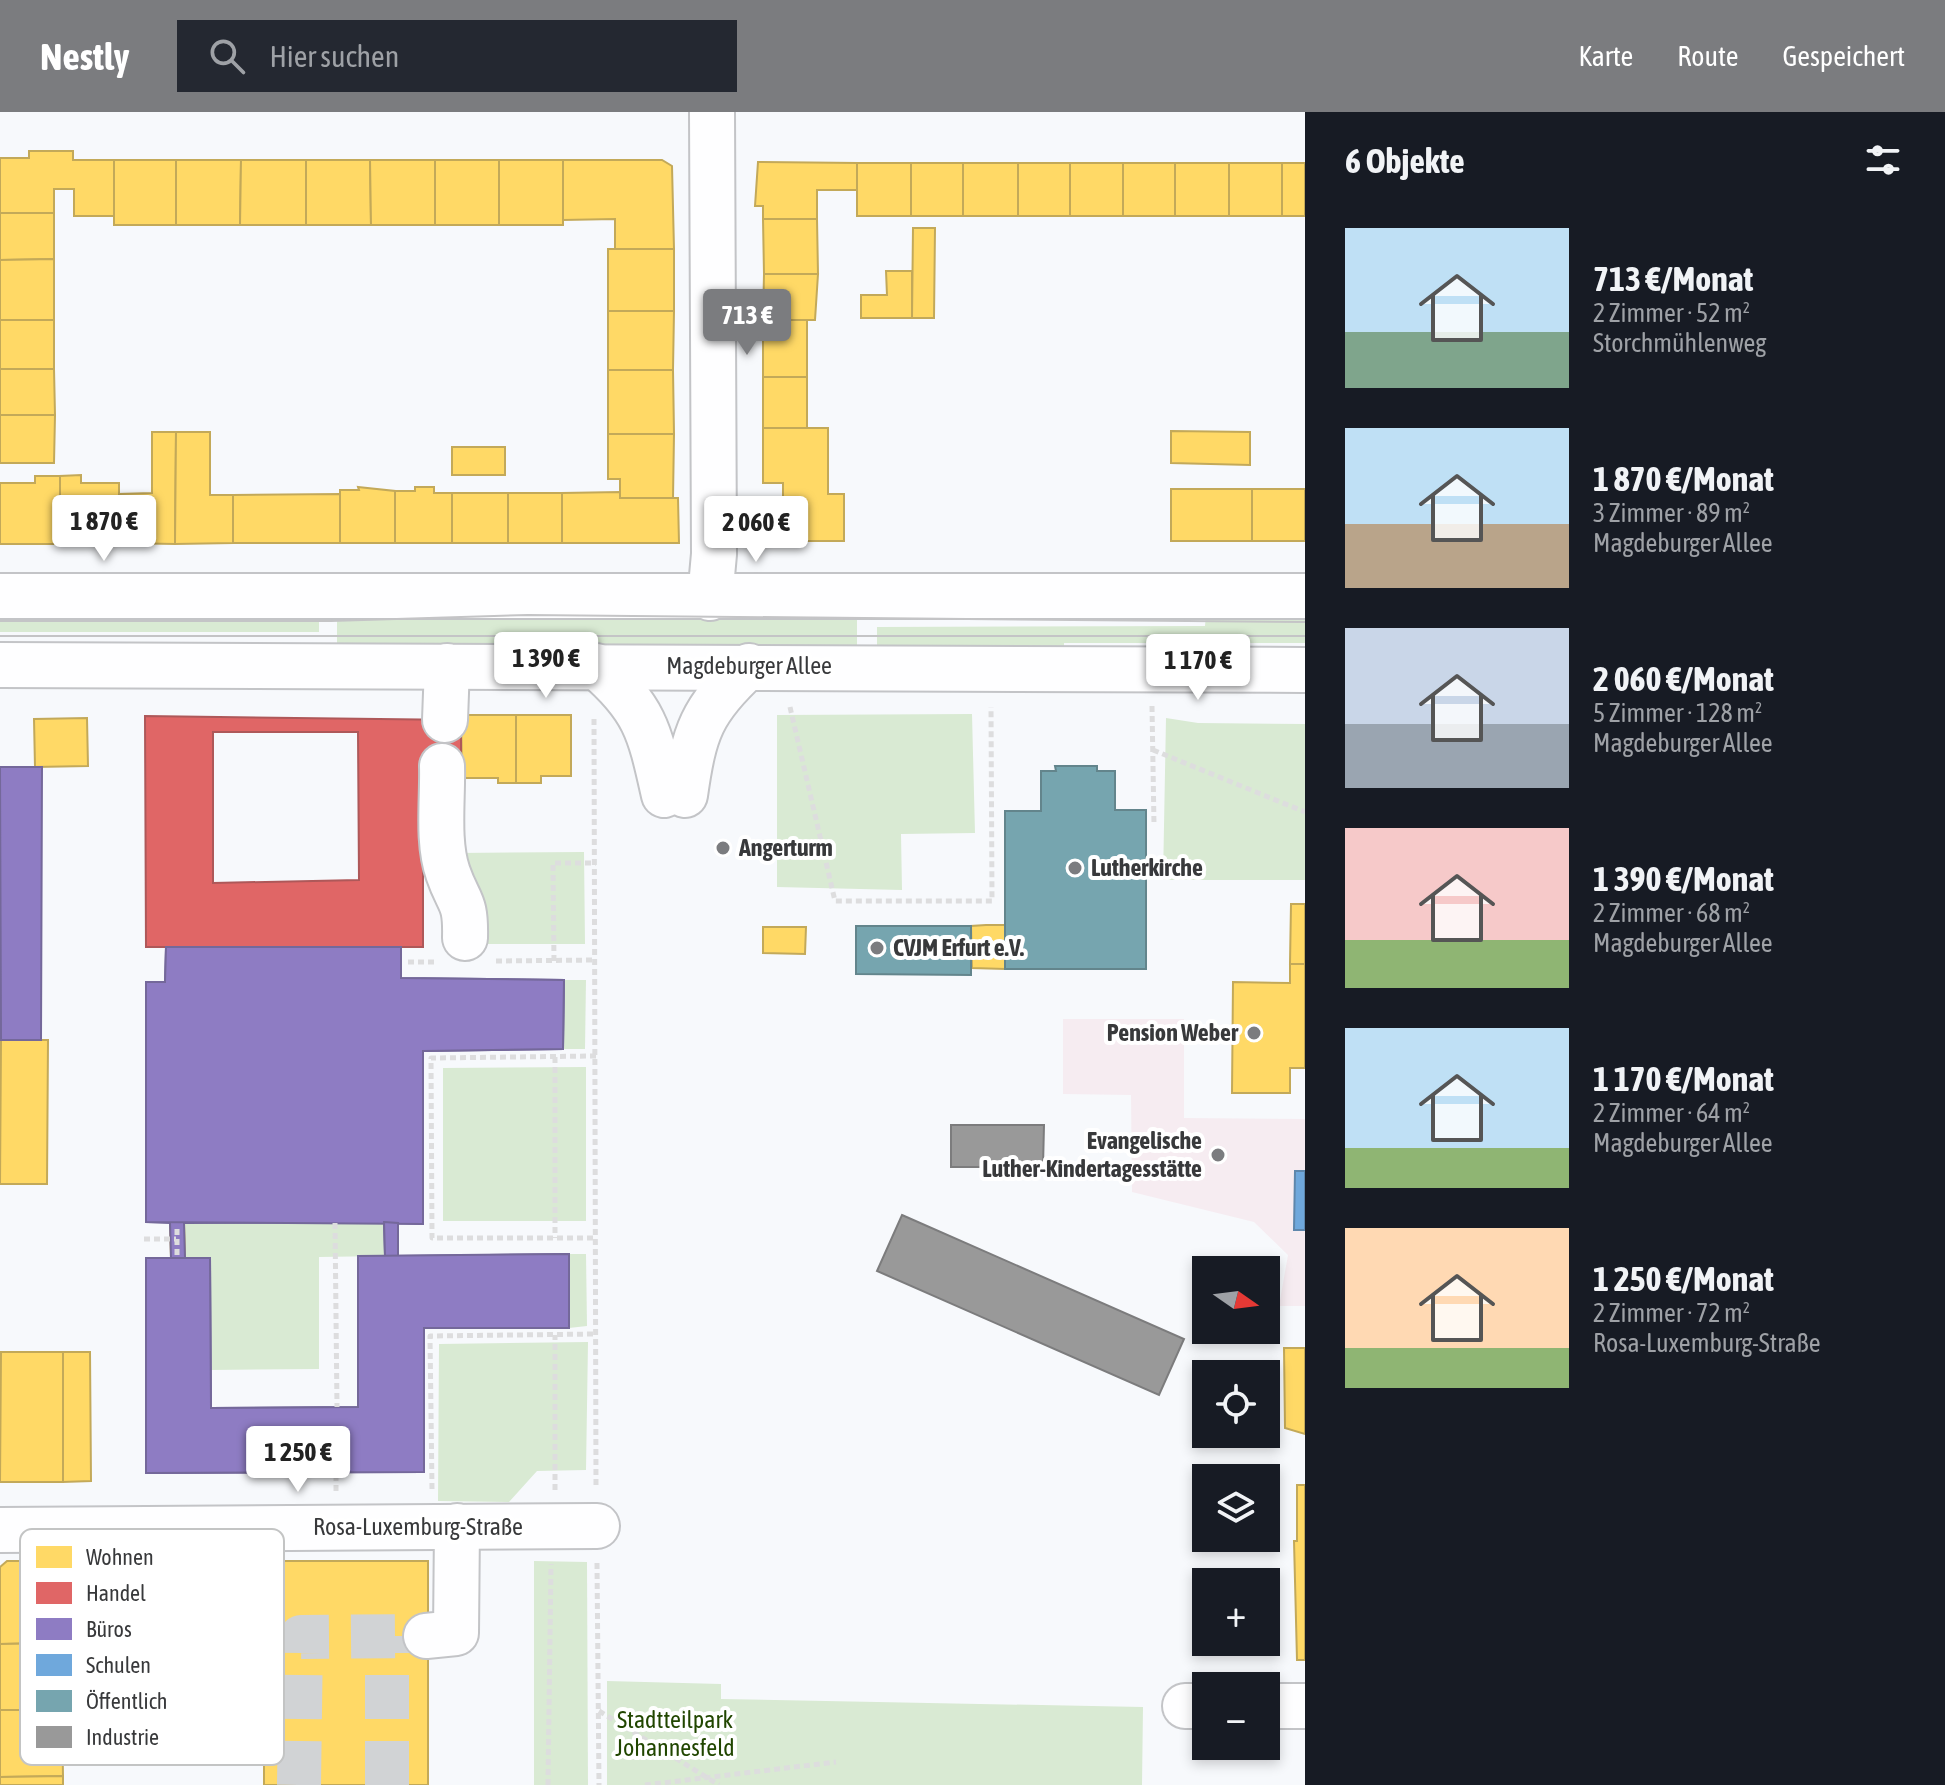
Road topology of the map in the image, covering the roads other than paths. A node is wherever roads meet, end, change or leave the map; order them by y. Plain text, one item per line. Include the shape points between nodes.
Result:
1 (712, 112) edge
2 (0, 596) edge
3 (1305, 596) edge
4 (710, 598) junction
5 (0, 665) edge
6 (447, 666) junction
7 (594, 666) junction
8 (749, 666) junction
9 (1305, 670) edge
10 (445, 720) dead end
11 (442, 766) dead end
12 (464, 954) road end
13 (444, 1526) junction
14 (576, 1526) road end
15 (0, 1530) edge
16 (20, 1532) edge
17 (284, 1537) edge
18 (426, 1636) tunnel mouth
19 (1280, 1706) edge
20 (1305, 1706) edge

1 - 4 main road
2 - 4 main road
3 - 4 main road
5 - 6 main road, Magdeburger Allee
6 - 7 main road, Magdeburger Allee
6 - 10 main road
7 - 8 main road, Magdeburger Allee
7 - 8 main road via 634,706 651,734 674,795 713,702
8 - 9 main road, Magdeburger Allee
11 - 12 main road via 444,846 448,873 465,909
13 - 14 main road, Rosa-Luxemburg-Straße
13 - 17 main road, Rosa-Luxemburg-Straße
13 - 18 main road via 456,1633
15 - 16 main road, Rosa-Luxemburg-Straße
19 - 20 main road

